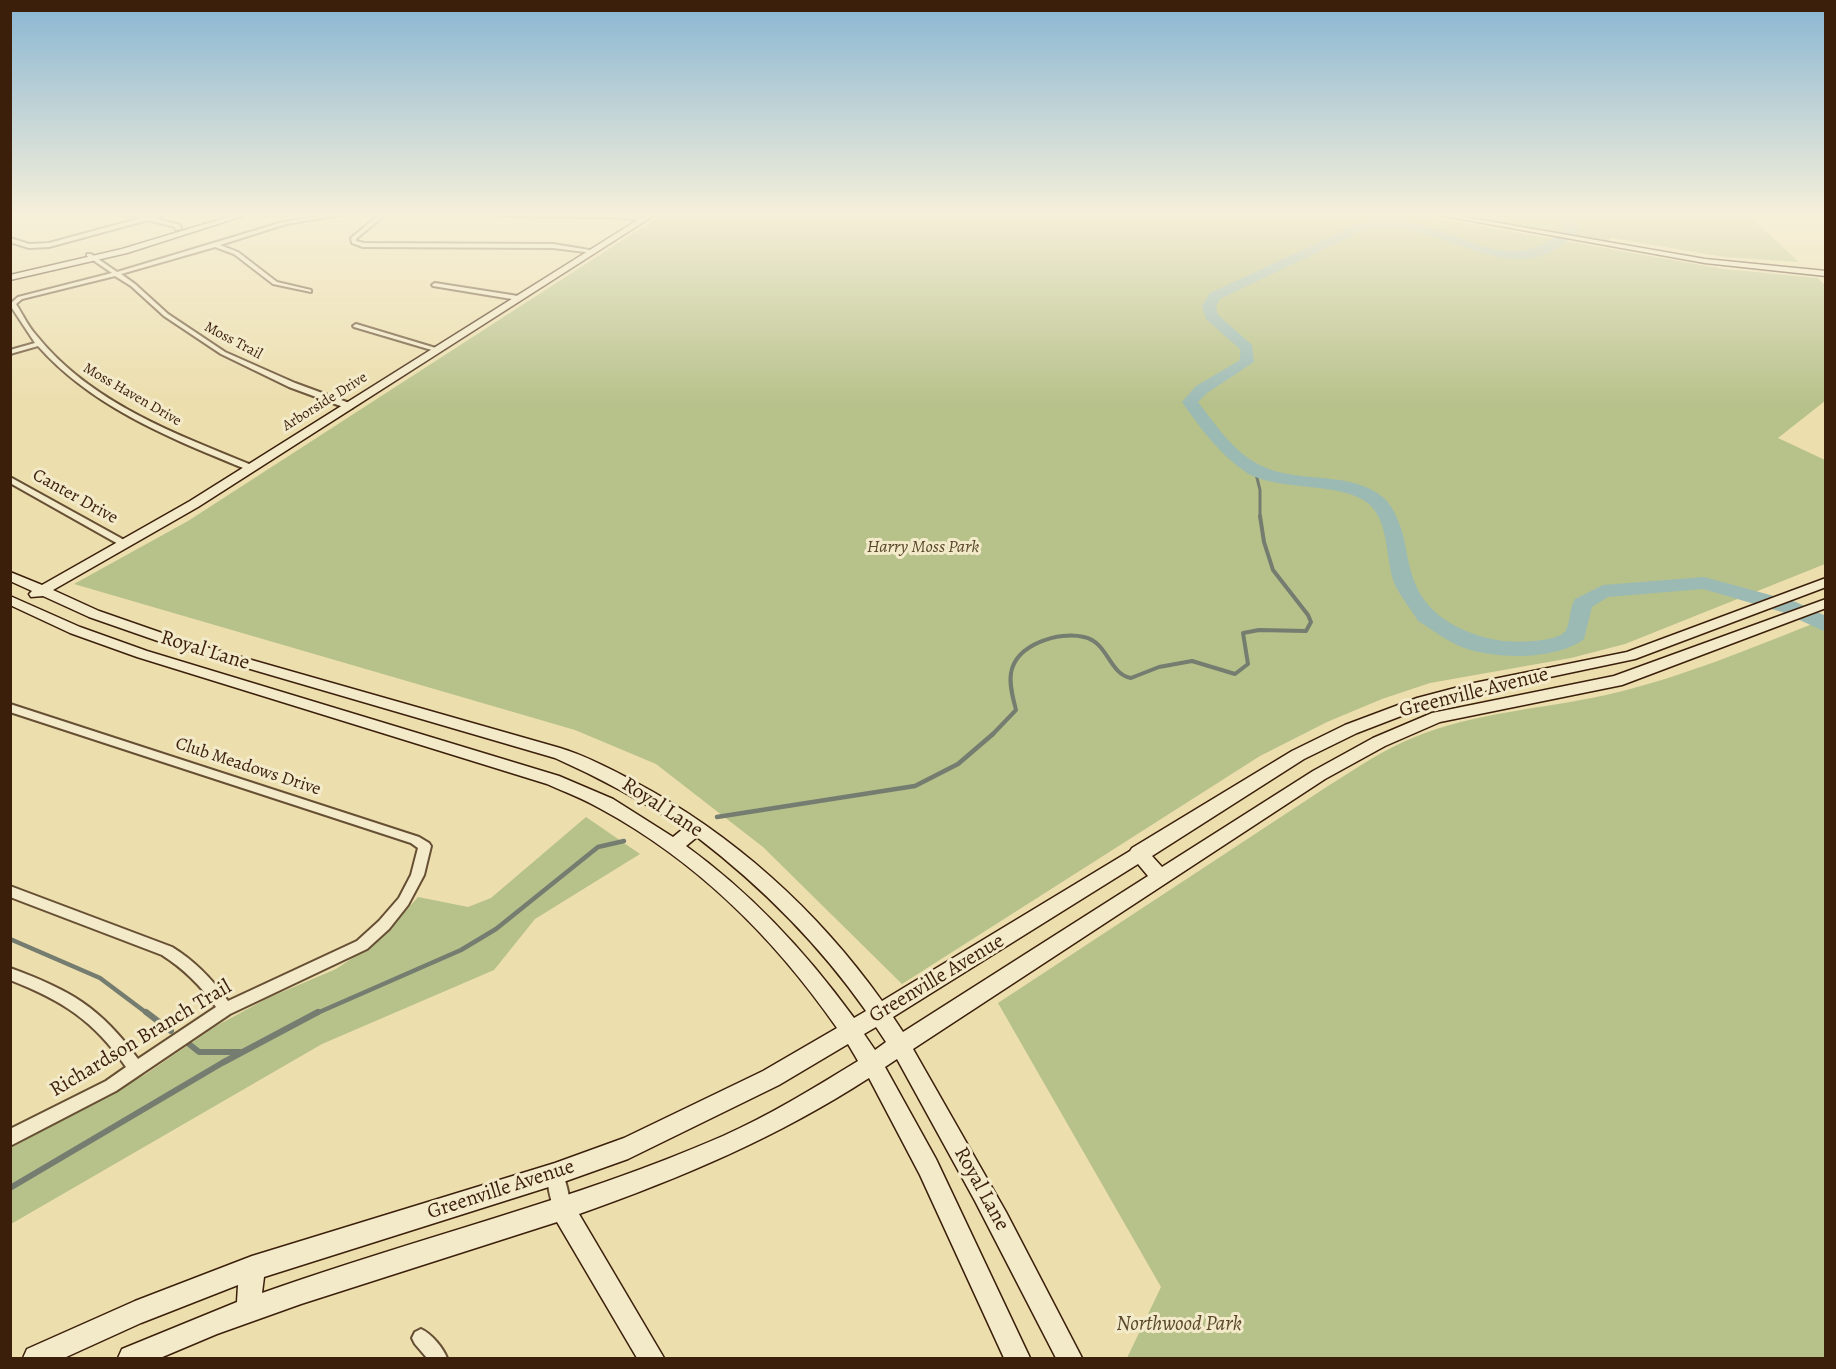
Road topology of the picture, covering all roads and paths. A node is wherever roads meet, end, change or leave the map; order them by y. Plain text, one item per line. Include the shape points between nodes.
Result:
1 (104, 278) edge
2 (123, 278) edge
3 (268, 278) edge
4 (550, 278) edge
5 (435, 285) dead end
6 (309, 291) dead end
7 (518, 298) junction
8 (356, 326) dead end
9 (39, 344) junction
10 (437, 350) junction
11 (10, 352) edge
12 (349, 406) junction
13 (251, 468) junction
14 (10, 479) edge
15 (123, 543) junction
16 (10, 576) edge
17 (1826, 582) edge
18 (41, 591) junction
19 (1826, 603) edge
20 (13, 605) edge
21 (10, 708) edge
22 (696, 828) junction
23 (672, 847) junction
24 (1138, 853) junction
25 (1161, 877) junction
26 (10, 891) edge
27 (408, 894) joint
28 (10, 974) edge
29 (225, 1009) junction
30 (879, 1014) junction
31 (849, 1032) junction
32 (900, 1046) junction
33 (870, 1063) junction
34 (136, 1069) junction
35 (10, 1138) edge
36 (555, 1174) junction
37 (562, 1208) junction
38 (252, 1268) junction
39 (249, 1308) junction
40 (422, 1338) dead end
41 (36, 1359) edge
42 (131, 1359) edge
43 (438, 1359) edge
44 (651, 1359) edge
45 (1017, 1359) edge
46 (1069, 1359) edge

1 - 9 street, Moss Haven Drive via 14,302 22,322
2 - 12 street, Moss Trail via 166,315 223,353
3 - 6 street
4 - 7 main road, Arborside Drive
5 - 7 street
7 - 10 main road, Arborside Drive
8 - 10 street
9 - 11 street
9 - 13 street, Moss Haven Drive via 62,368 130,413
10 - 12 main road, Arborside Drive
12 - 13 main road, Arborside Drive
13 - 15 main road, Arborside Drive
14 - 15 street, Canter Drive
15 - 18 main road, Arborside Drive
16 - 18 main road, Royal Lane
17 - 24 main road, Greenville Avenue via 1630,656 1474,688 1422,702 1351,729 1309,749
18 - 20 main road, Arborside Drive
18 - 22 main road, Royal Lane via 180,644 560,754 620,780
19 - 25 main road, Greenville Avenue via 1617,681 1437,717 1379,742 1319,775
20 - 23 main road, Royal Lane via 142,654 553,780 606,804
21 - 27 street, Club Meadows Drive via 416,840 425,846 424,857
22 - 23 main road
22 - 30 main road, Royal Lane via 782,900 839,962
23 - 31 main road, Royal Lane via 771,930 821,988
24 - 25 main road
24 - 30 main road, Greenville Avenue
25 - 32 main road, Greenville Avenue
26 - 29 street via 167,951 205,978
27 - 29 street, Richardson Branch Trail via 378,932 362,945
28 - 34 street via 87,1010 115,1037
29 - 34 street, Richardson Branch Trail
30 - 31 main road, Greenville Avenue
30 - 32 main road, Royal Lane
31 - 33 main road, Royal Lane
31 - 36 main road, Greenville Avenue via 700,1114 628,1148
32 - 33 main road, Greenville Avenue
32 - 46 main road, Royal Lane via 992,1208
33 - 37 main road, Greenville Avenue via 764,1129 672,1170
33 - 45 main road, Royal Lane via 917,1148
34 - 35 street, Richardson Branch Trail via 85,1101
36 - 37 street
36 - 38 main road, Greenville Avenue
37 - 39 main road, Greenville Avenue
37 - 44 main road
38 - 39 main road
38 - 41 main road, Greenville Avenue via 135,1313
39 - 42 main road, Greenville Avenue
40 - 43 street

